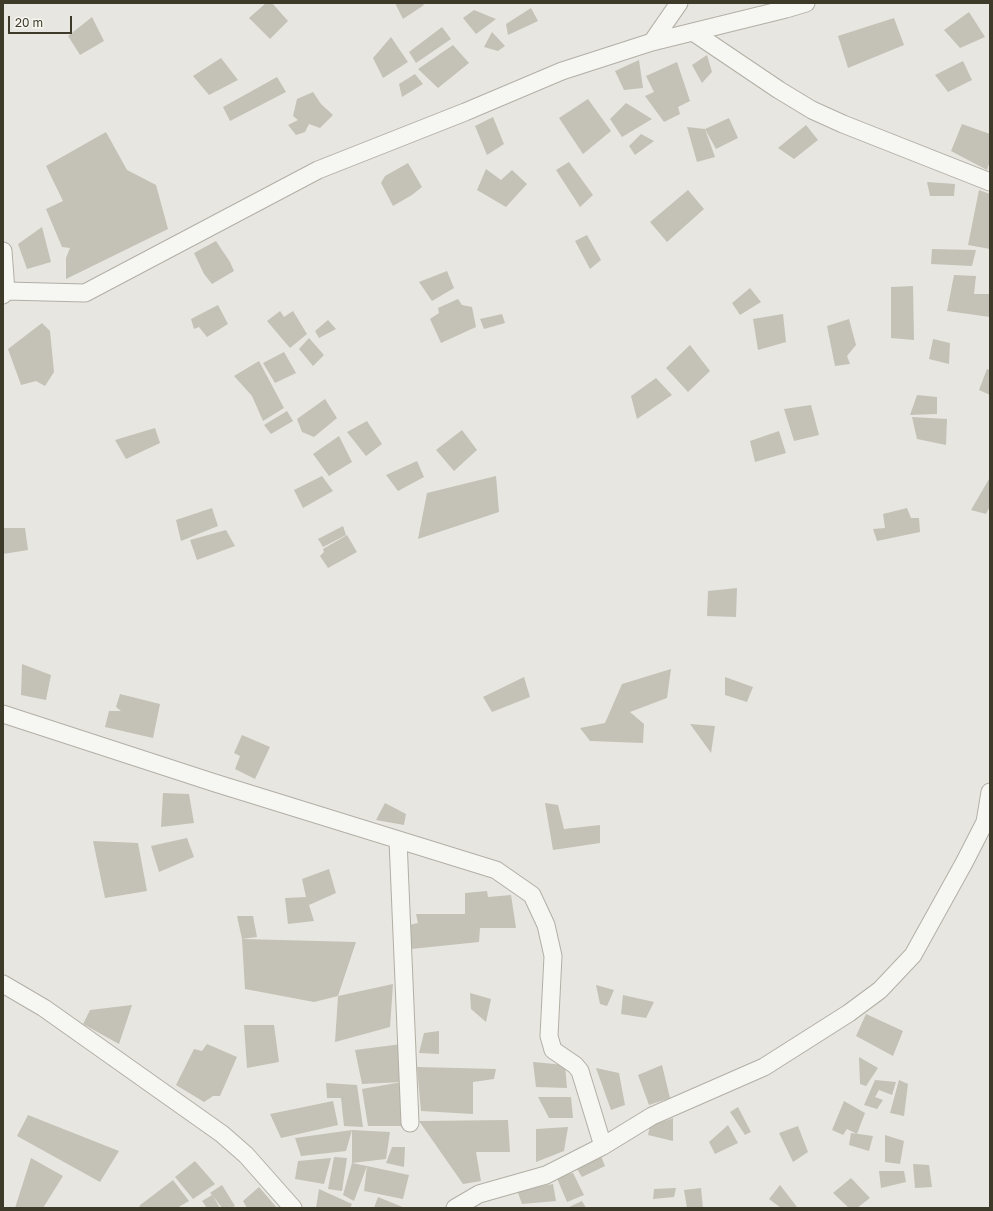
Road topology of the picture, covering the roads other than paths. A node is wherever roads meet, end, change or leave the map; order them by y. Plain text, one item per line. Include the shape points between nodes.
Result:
1 (679, 3) edge
2 (806, 3) edge
3 (693, 32) junction
4 (652, 42) junction
5 (990, 182) edge
6 (3, 251) edge
7 (5, 293) edge
8 (3, 714) edge
9 (990, 792) edge
10 (398, 840) junction
11 (3, 984) edge
12 (410, 1123) dead end
13 (603, 1146) junction
14 (293, 1208) edge
15 (455, 1208) edge

1 - 4 street
2 - 3 street
3 - 4 street
3 - 5 street via 812,110
4 - 7 street via 562,71 318,170 85,293
6 - 7 street
8 - 10 street
9 - 13 street via 985,822 913,955 880,990 849,1013 764,1067 652,1116
10 - 12 street
10 - 13 street via 496,870 532,895 546,925 553,956 549,1036 553,1050 580,1071
11 - 14 street via 44,1008 222,1134 246,1154
13 - 15 street via 546,1175 479,1194

